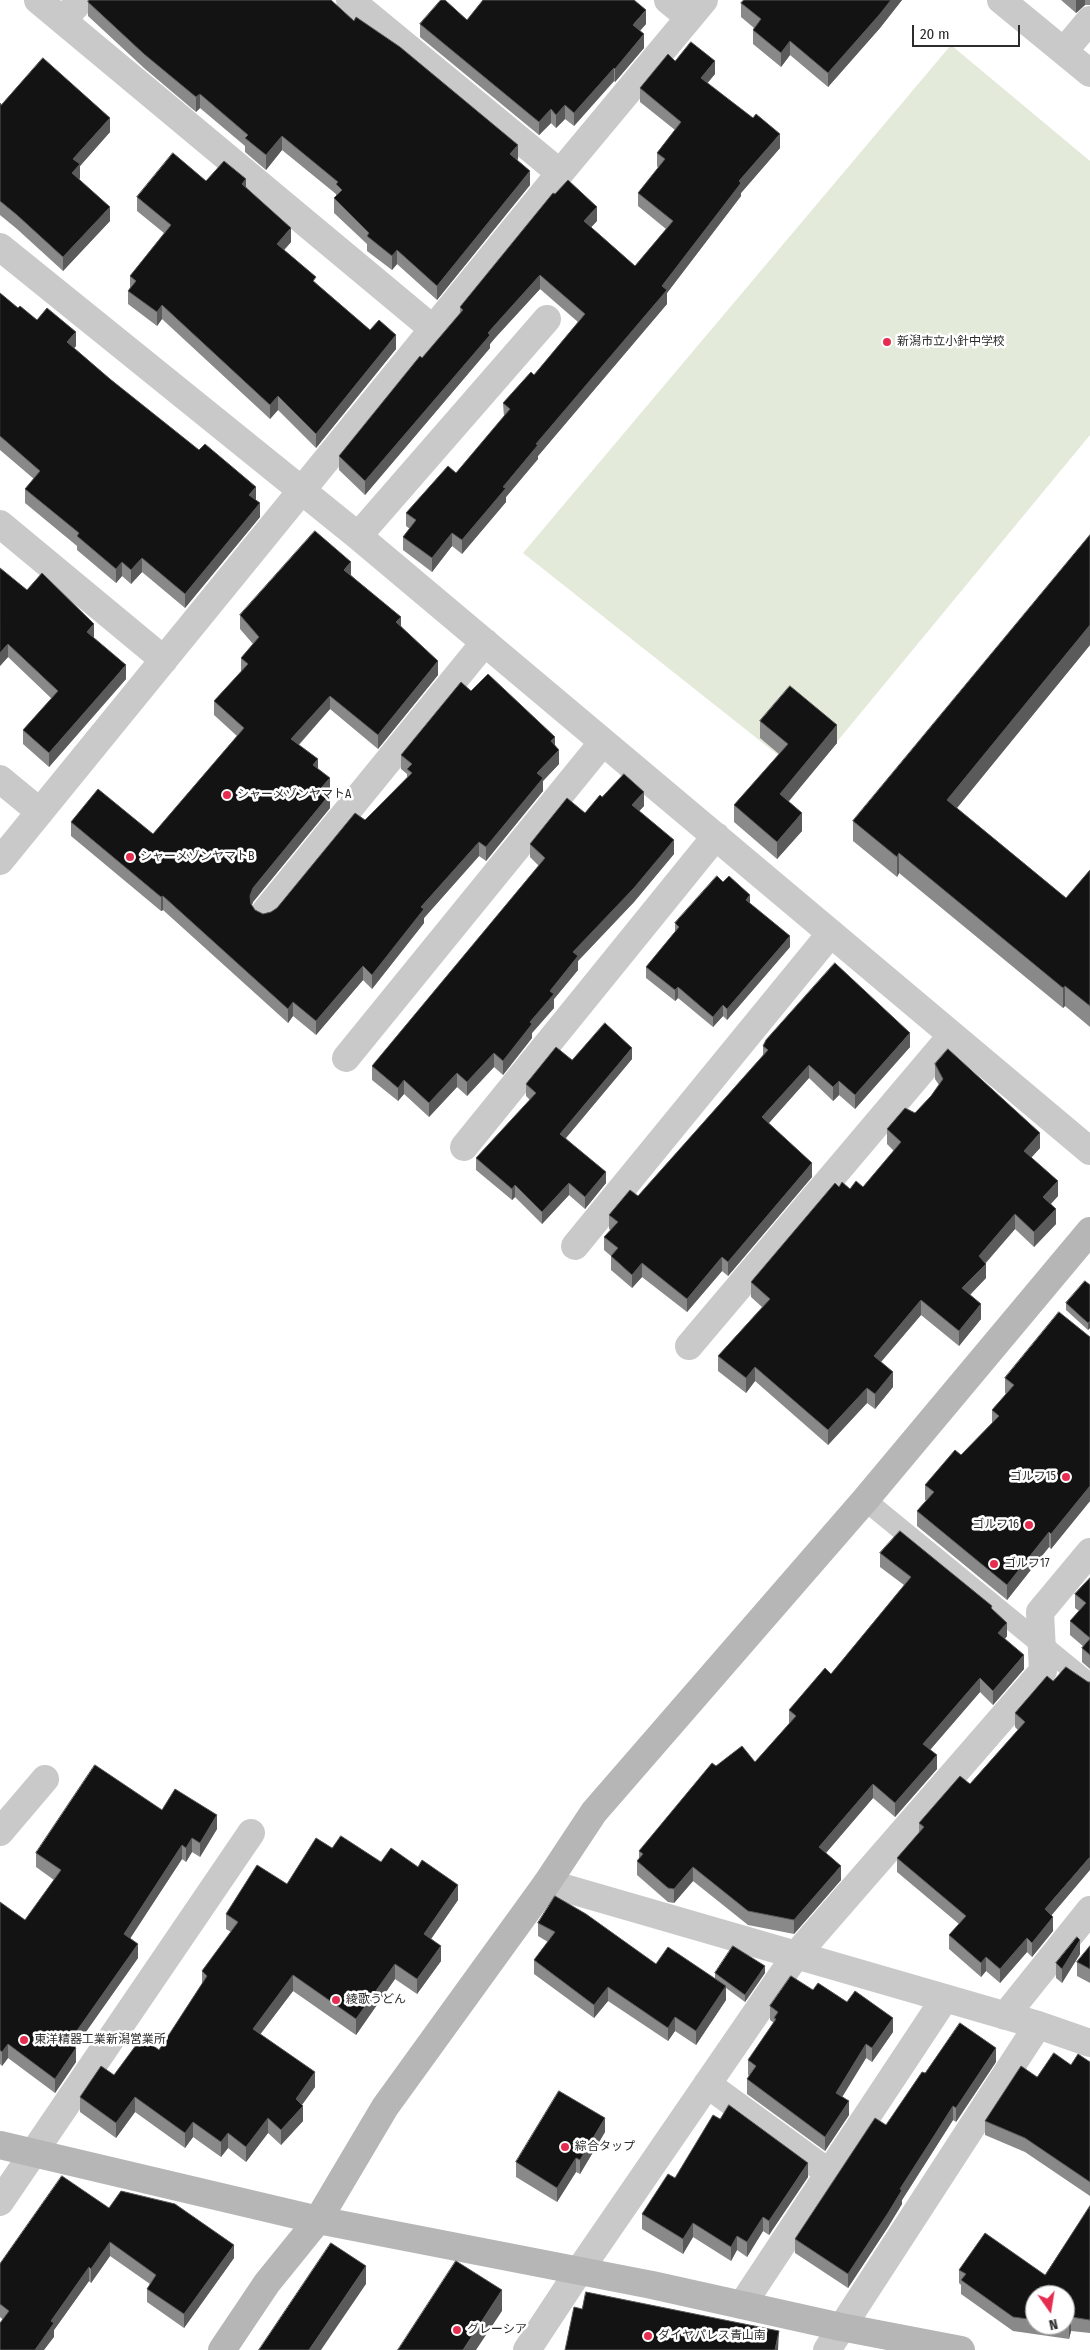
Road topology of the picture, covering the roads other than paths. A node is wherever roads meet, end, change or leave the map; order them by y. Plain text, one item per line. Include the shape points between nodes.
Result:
1 (38, 0) edge
2 (350, 0) edge
3 (668, 0) edge
4 (1001, 0) edge
5 (697, 9) edge
6 (72, 10) edge
7 (1090, 20) edge
8 (1064, 52) junction
9 (1090, 73) edge
10 (560, 173) junction
11 (0, 248) edge
12 (547, 319) dead end
13 (434, 329) junction
14 (302, 492) junction
15 (0, 524) edge
16 (358, 536) junction
17 (485, 642) junction
18 (164, 660) junction
19 (603, 742) junction
20 (0, 779) edge
21 (40, 812) junction
22 (716, 836) junction
23 (0, 861) edge
24 (265, 912) edge
25 (831, 933) junction
26 (952, 1036) junction
27 (346, 1058) dead end
28 (464, 1147) dead end
29 (1090, 1151) edge
30 (1090, 1232) edge
31 (575, 1246) dead end
32 (689, 1346) dead end
33 (865, 1500) junction
34 (1090, 1552) edge
35 (1042, 1644) junction
36 (1090, 1684) edge
37 (45, 1778) dead end
38 (0, 1832) edge
39 (251, 1833) dead end
40 (548, 1883) junction
41 (1090, 1910) edge
42 (796, 1955) junction
43 (944, 1998) junction
44 (1005, 2016) junction
45 (1038, 2025) junction
46 (1090, 2043) edge
47 (707, 2084) junction
48 (0, 2145) edge
49 (34, 2152) junction
50 (829, 2172) junction
51 (0, 2202) edge
52 (318, 2220) junction
53 (579, 2271) junction
54 (742, 2305) junction
55 (842, 2326) junction
56 (222, 2350) edge
57 (527, 2350) edge
58 (827, 2350) edge
59 (961, 2350) edge

1 - 6 street
2 - 10 street
3 - 5 street
4 - 8 street
5 - 10 street
6 - 13 street
7 - 8 street
8 - 9 street
10 - 13 street
11 - 14 street
12 - 16 street
13 - 14 street
14 - 16 street
14 - 18 street
15 - 18 street
16 - 17 street
17 - 19 street
17 - 24 street
18 - 21 street
19 - 22 street
19 - 27 street
20 - 21 street
21 - 23 street
22 - 25 street
22 - 28 street
25 - 26 street
25 - 31 street
26 - 29 street
26 - 32 street
30 - 33 street
33 - 35 lane
33 - 40 street via 594,1812
34 - 35 street via 1040,1612
35 - 36 lane
35 - 42 street via 1043,1671
37 - 38 street
39 - 49 street
40 - 42 street
40 - 52 street via 385,2107
41 - 44 street
42 - 43 street
42 - 47 street
43 - 44 street
43 - 50 street
44 - 45 street
45 - 46 street
45 - 55 street
47 - 50 street
47 - 53 street
48 - 49 street
49 - 51 street
49 - 52 street
50 - 54 street
52 - 53 street
52 - 56 street via 267,2283
53 - 54 street
53 - 57 street
54 - 55 street
55 - 58 street
55 - 59 street

